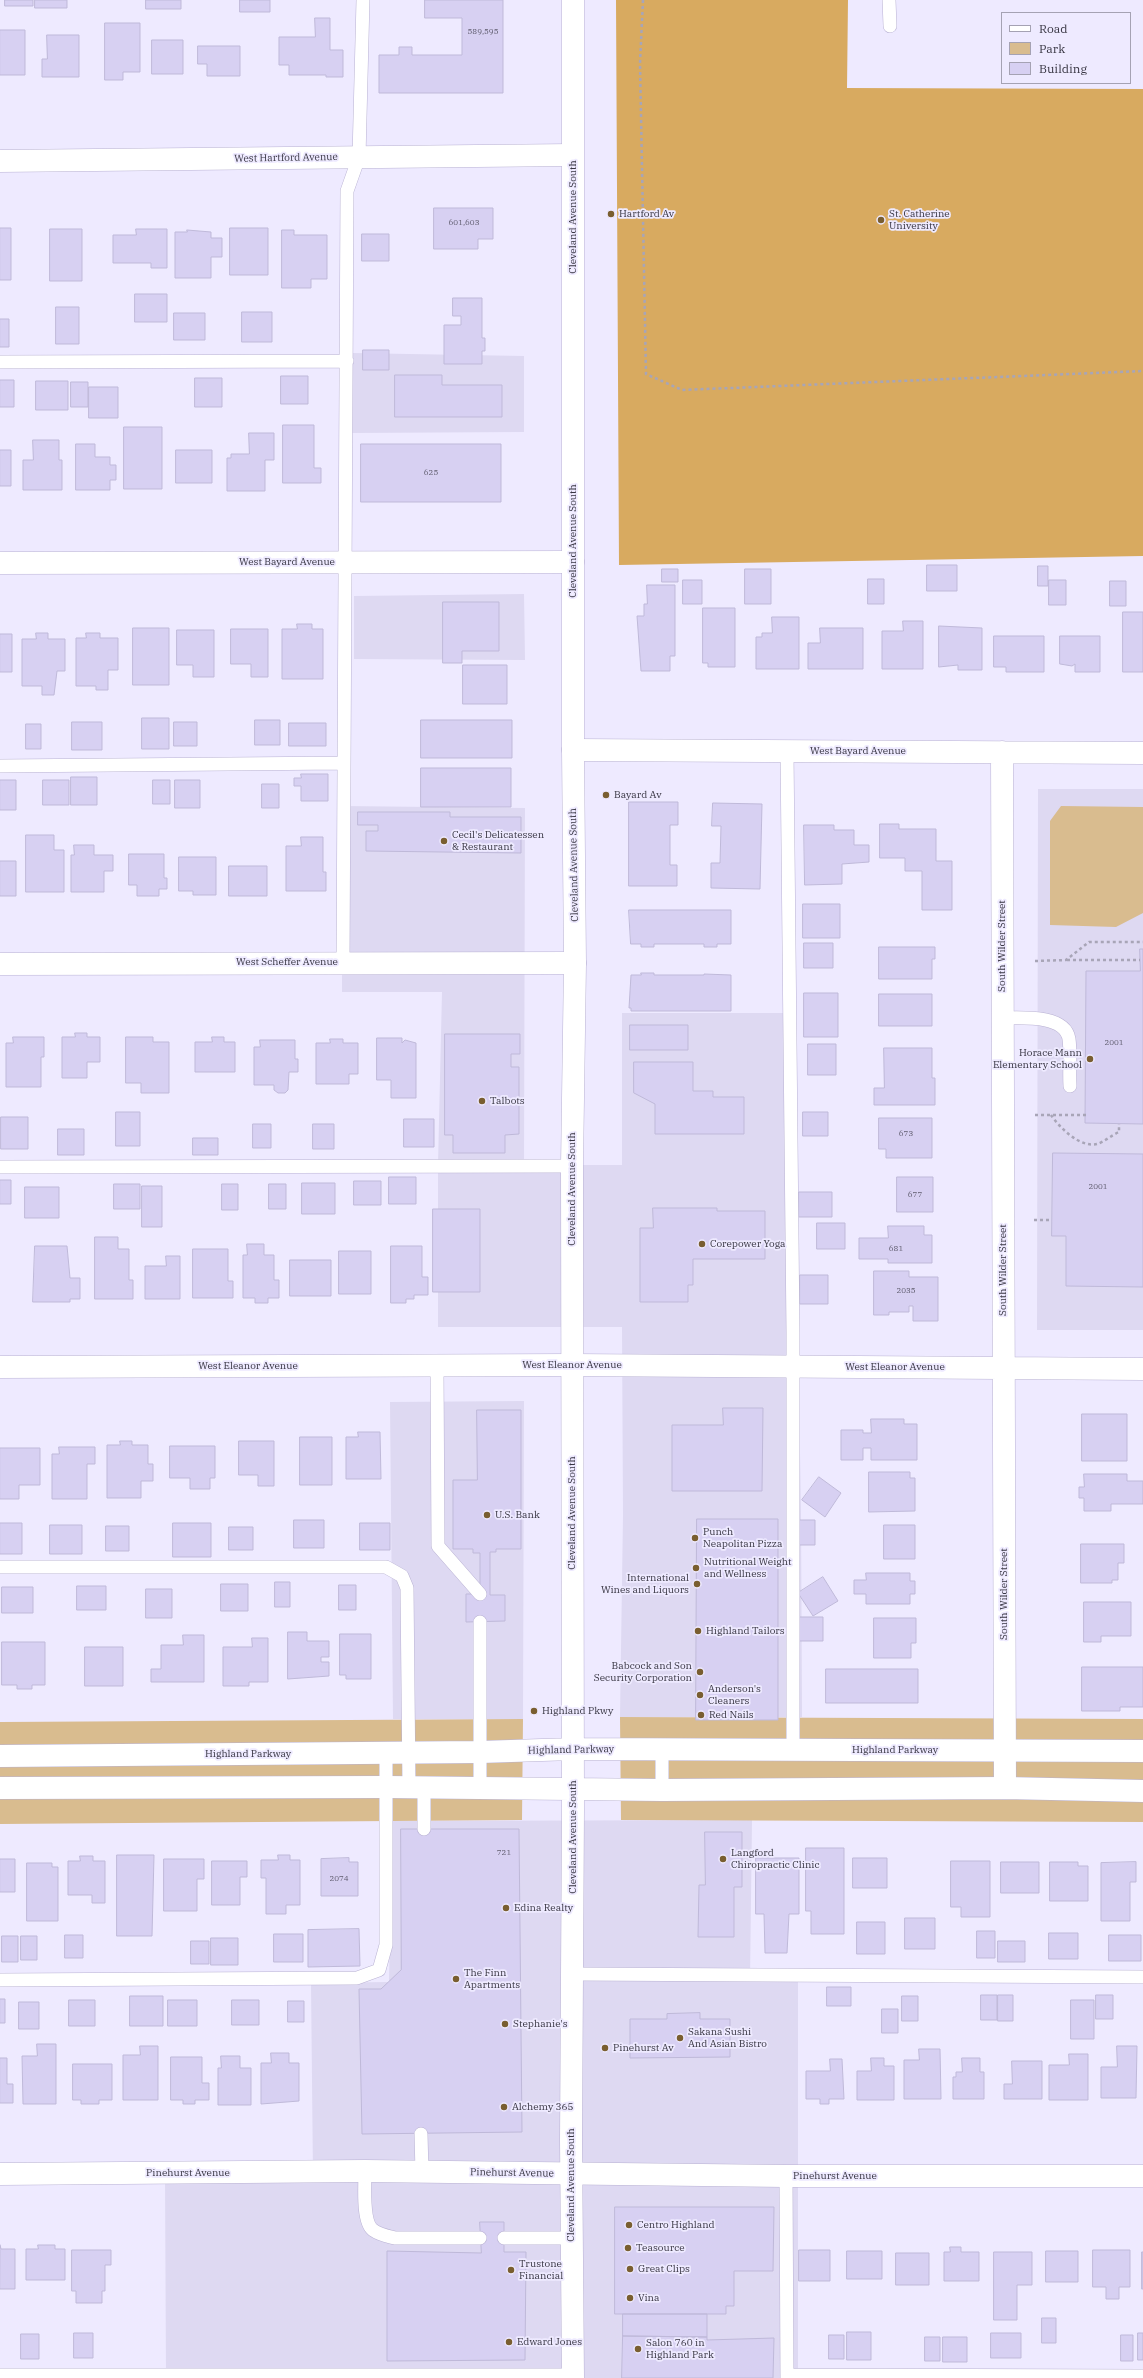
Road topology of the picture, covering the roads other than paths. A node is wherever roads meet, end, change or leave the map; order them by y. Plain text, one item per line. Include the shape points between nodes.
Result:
1 (363, 0) edge
2 (573, 0) edge
3 (889, 0) edge
4 (890, 26) dead end
5 (572, 155) junction
6 (359, 157) junction
7 (0, 161) edge
8 (347, 361) junction
9 (0, 362) edge
10 (346, 561) junction
11 (573, 562) junction
12 (0, 563) edge
13 (573, 750) junction
14 (787, 751) junction
15 (1002, 752) junction
16 (1143, 753) edge
17 (343, 763) junction
18 (0, 766) edge
19 (343, 962) junction
20 (575, 963) junction
21 (0, 964) edge
22 (1002, 1018) junction
23 (1070, 1086) dead end
24 (572, 1166) junction
25 (0, 1167) edge
26 (572, 1365) junction
27 (437, 1366) junction
28 (793, 1366) junction
29 (0, 1367) edge
30 (1003, 1368) junction
31 (1143, 1369) edge
32 (0, 1567) edge
33 (480, 1594) dead end
34 (480, 1622) dead end
35 (573, 1748) junction
36 (662, 1749) junction
37 (793, 1749) junction
38 (1005, 1750) junction
39 (1143, 1751) edge
40 (386, 1752) junction
41 (408, 1752) junction
42 (480, 1752) junction
43 (0, 1756) edge
44 (387, 1787) junction
45 (0, 1788) edge
46 (416, 1788) junction
47 (480, 1788) junction
48 (1005, 1788) junction
49 (573, 1790) junction
50 (662, 1790) junction
51 (1143, 1791) edge
52 (424, 1829) dead end
53 (572, 1974) junction
54 (1143, 1977) edge
55 (0, 1980) edge
56 (421, 2134) dead end
57 (365, 2171) junction
58 (422, 2172) junction
59 (571, 2173) junction
60 (0, 2174) edge
61 (786, 2176) junction
62 (1143, 2176) edge
63 (480, 2238) dead end
64 (504, 2238) dead end
65 (572, 2238) junction
66 (0, 2375) edge
67 (573, 2376) edge
68 (1143, 2376) edge
69 (787, 2377) edge

1 - 6 lane
2 - 5 street, Cleveland Avenue South
3 - 4 lane
5 - 6 street, West Hartford Avenue
5 - 11 street, Cleveland Avenue South
6 - 7 street, West Hartford Avenue
6 - 8 lane via 347,191
8 - 9 lane
8 - 10 lane
10 - 11 street, West Bayard Avenue
10 - 12 street, West Bayard Avenue
10 - 17 lane
11 - 13 street, Cleveland Avenue South
13 - 14 street, West Bayard Avenue
13 - 20 street, Cleveland Avenue South
14 - 15 street, West Bayard Avenue
14 - 28 lane
15 - 16 street, West Bayard Avenue
15 - 22 street, South Wilder Street
17 - 18 lane
17 - 19 lane
19 - 20 street, West Scheffer Avenue
19 - 21 street, West Scheffer Avenue
20 - 24 street, Cleveland Avenue South
22 - 23 lane via 1035,1018 1052,1022 1062,1028 1069,1038
22 - 30 street, South Wilder Street
24 - 25 lane
24 - 26 street, Cleveland Avenue South
26 - 27 street, West Eleanor Avenue
26 - 28 street, West Eleanor Avenue
26 - 35 street, Cleveland Avenue South
27 - 29 street, West Eleanor Avenue
27 - 33 lane via 438,1546
28 - 30 street, West Eleanor Avenue
28 - 37 lane
30 - 31 street, West Eleanor Avenue
30 - 38 street, South Wilder Street
32 - 41 lane via 386,1567 402,1576 407,1588
34 - 42 lane
35 - 36 street, Highland Parkway
35 - 42 street, Highland Parkway
35 - 49 street, Cleveland Avenue South
36 - 37 street, Highland Parkway
36 - 50 lane
37 - 38 street, Highland Parkway
38 - 39 street, Highland Parkway
38 - 48 street, South Wilder Street
40 - 41 street, Highland Parkway
40 - 43 street, Highland Parkway
40 - 44 lane
41 - 42 street, Highland Parkway
41 - 46 lane
42 - 47 lane
44 - 45 street
44 - 46 street
44 - 55 lane via 386,1945 379,1970 357,1978
46 - 47 street
46 - 52 lane
47 - 49 street
48 - 50 street
48 - 51 street
49 - 50 street
49 - 53 street, Cleveland Avenue South
53 - 54 lane
53 - 59 street, Cleveland Avenue South
56 - 58 lane
57 - 58 street, Pinehurst Avenue
57 - 60 street, Pinehurst Avenue
57 - 63 lane via 366,2218 372,2230 395,2238
58 - 59 street, Pinehurst Avenue
59 - 61 street, Pinehurst Avenue
59 - 65 street, Cleveland Avenue South
61 - 62 street, Pinehurst Avenue
61 - 69 lane
64 - 65 lane
65 - 67 street, Cleveland Avenue South
66 - 67 lane
68 - 69 lane

